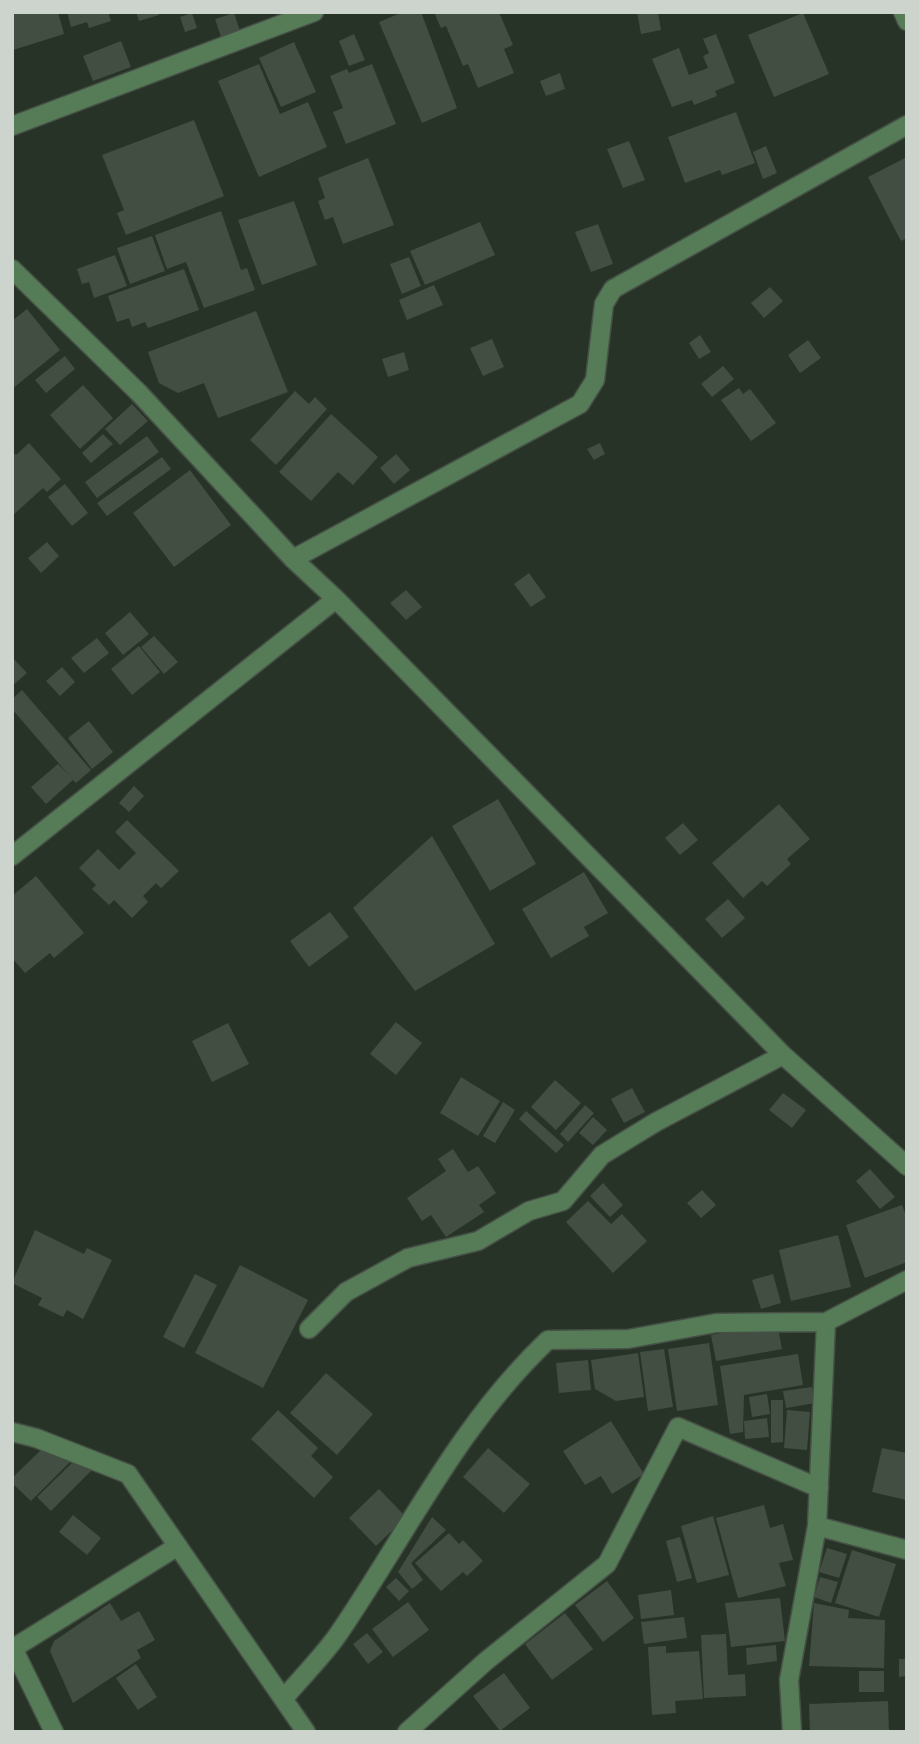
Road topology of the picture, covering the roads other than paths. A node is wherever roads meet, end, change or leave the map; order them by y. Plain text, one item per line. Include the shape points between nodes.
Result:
1 (314, 12) edge
2 (903, 12) edge
3 (907, 21) edge
4 (907, 125) edge
5 (12, 126) edge
6 (12, 269) edge
7 (293, 559) junction
8 (336, 599) junction
9 (12, 856) edge
10 (783, 1055) junction
11 (907, 1166) edge
12 (907, 1280) edge
13 (825, 1322) junction
14 (309, 1329) dead end
15 (12, 1432) edge
16 (819, 1488) junction
17 (817, 1526) junction
18 (177, 1546) junction
19 (907, 1550) edge
20 (12, 1649) edge
21 (285, 1698) junction
22 (54, 1732) edge
23 (306, 1732) edge
24 (407, 1732) edge
25 (792, 1732) edge

1 - 5 street
2 - 3 street
4 - 7 street via 613,289 604,304 595,380 580,404
6 - 7 street via 139,393
7 - 8 street
8 - 9 street
8 - 10 street
10 - 11 street
10 - 14 street via 603,1155 564,1201 529,1211 478,1241 408,1258 346,1292
12 - 13 street
13 - 16 street
13 - 21 street via 716,1323 628,1339 548,1340 516,1370 461,1440 335,1638
15 - 18 street via 128,1474
16 - 17 street
16 - 24 street via 678,1427 607,1564 486,1661
17 - 19 street
17 - 25 street via 789,1680
18 - 20 street
18 - 21 street
20 - 22 street
21 - 23 street

